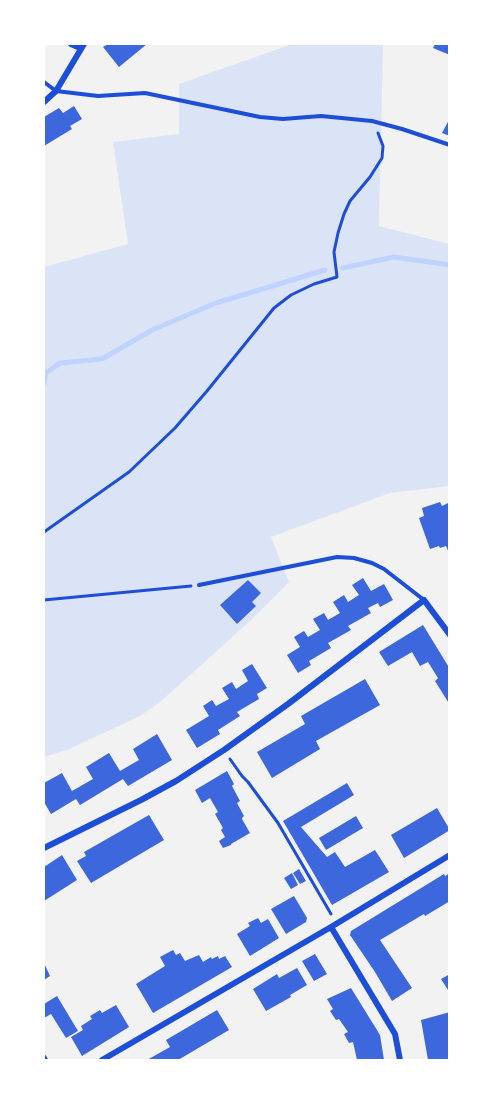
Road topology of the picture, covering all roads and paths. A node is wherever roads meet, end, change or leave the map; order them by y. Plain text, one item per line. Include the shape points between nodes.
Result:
1 (71, 44) edge
2 (82, 46) edge
3 (44, 82) edge
4 (56, 91) junction
5 (44, 102) edge
6 (372, 121) junction
7 (450, 146) edge
8 (44, 532) edge
9 (199, 585) joint
10 (44, 600) edge
11 (424, 600) junction
12 (450, 635) edge
13 (224, 750) junction
14 (44, 848) edge
15 (450, 855) edge
16 (337, 923) junction
17 (331, 927) junction
18 (102, 1060) edge
19 (400, 1060) edge

1 - 2 street
2 - 4 street
3 - 4 lane
4 - 5 street
4 - 6 lane via 98,96 144,93 260,117 321,116
6 - 7 lane
6 - 8 path via 384,146 382,158 350,201 341,223 334,252 337,277 291,295 274,308 175,428 129,472
9 - 10 path
9 - 11 lane via 337,557 354,558 384,569
11 - 12 street
11 - 13 street
13 - 14 street via 167,786
13 - 16 path via 278,823
15 - 16 street
16 - 17 street
17 - 18 street
17 - 19 street via 395,1034

